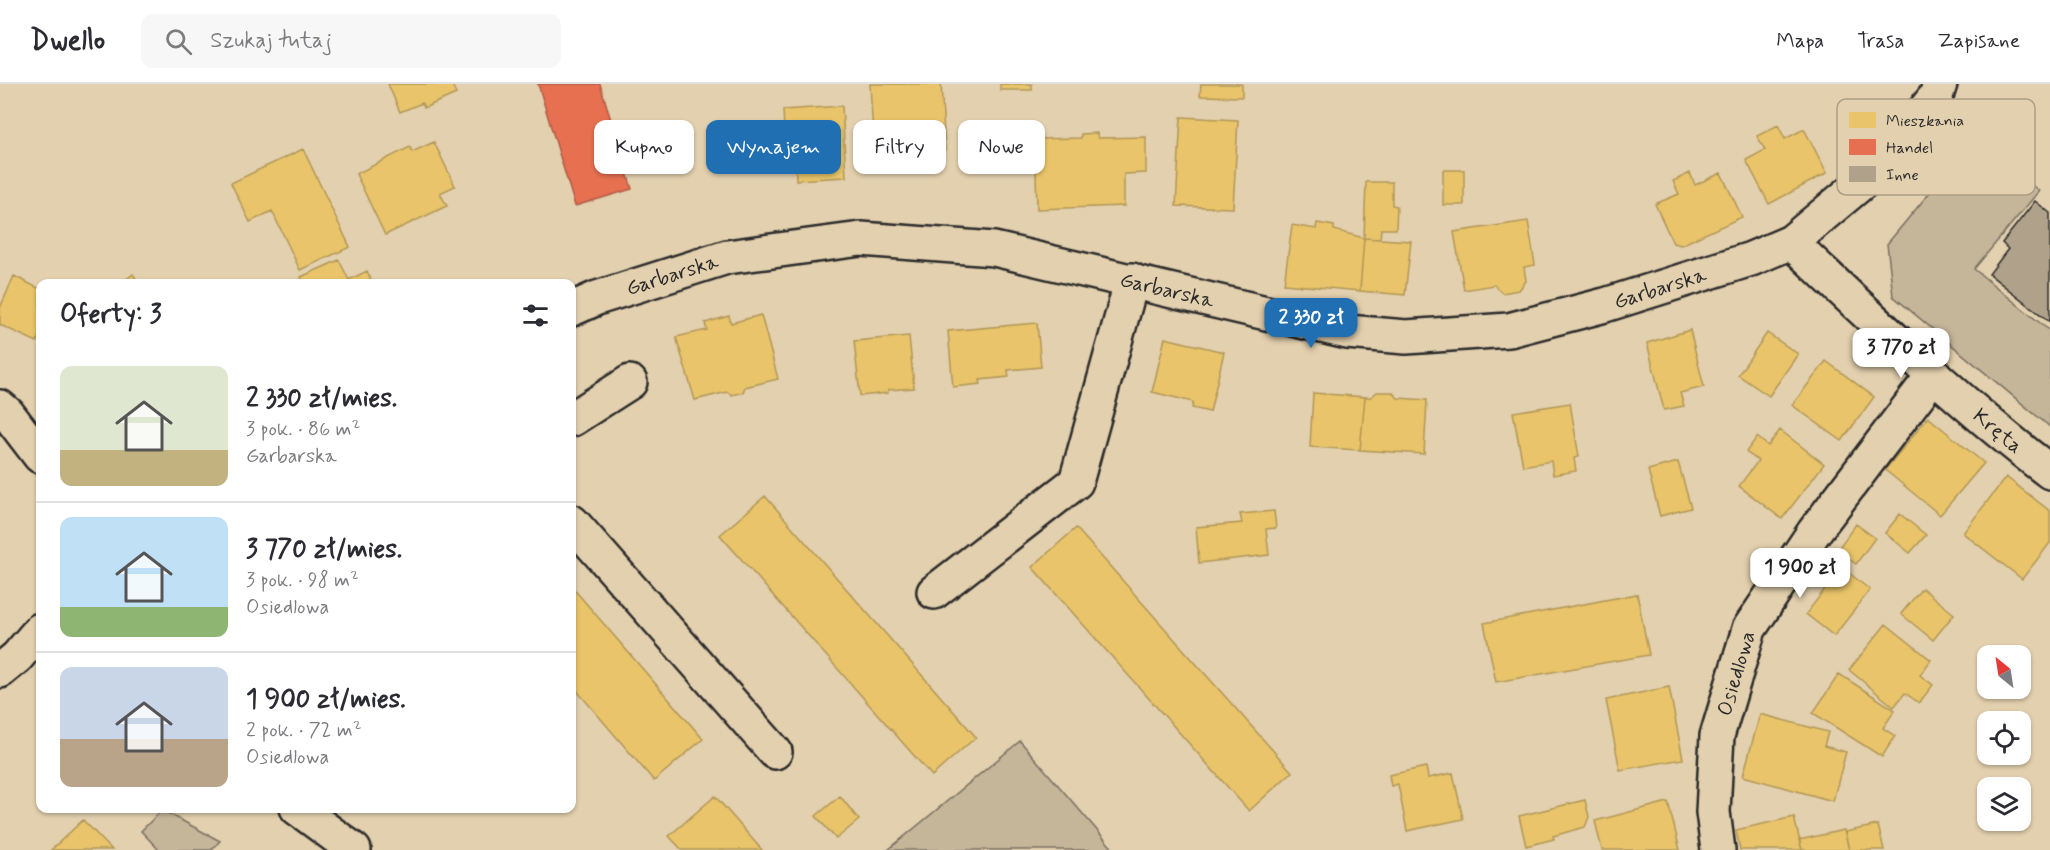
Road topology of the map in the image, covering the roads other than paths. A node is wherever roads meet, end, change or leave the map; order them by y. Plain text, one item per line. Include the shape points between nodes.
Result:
1 (1940, 84) edge
2 (1934, 99) edge
3 (1847, 195) edge
4 (1791, 242) junction
5 (1132, 280) junction
6 (576, 307) edge
7 (1934, 374) junction
8 (630, 382) dead end
9 (0, 407) edge
10 (576, 416) edge
11 (36, 451) edge
12 (2050, 472) edge
13 (576, 527) edge
14 (934, 592) dead end
15 (36, 635) edge
16 (14, 662) edge
17 (775, 752) dead end
18 (304, 813) edge
19 (354, 850) edge
20 (1718, 850) edge

1 - 2 street, Garbarska
3 - 4 street, Garbarska
4 - 5 street, Garbarska via 1751,259 1605,305 1509,330 1406,337 1347,332
4 - 7 street, Kręta
5 - 6 street, Garbarska via 994,249 861,239 727,257
5 - 14 street via 1076,482
7 - 12 street, Kręta
7 - 20 street, Osiedlowa via 1814,532 1749,628 1717,736 1713,812
8 - 10 street
9 - 11 street
13 - 17 street
15 - 16 street
18 - 19 street

